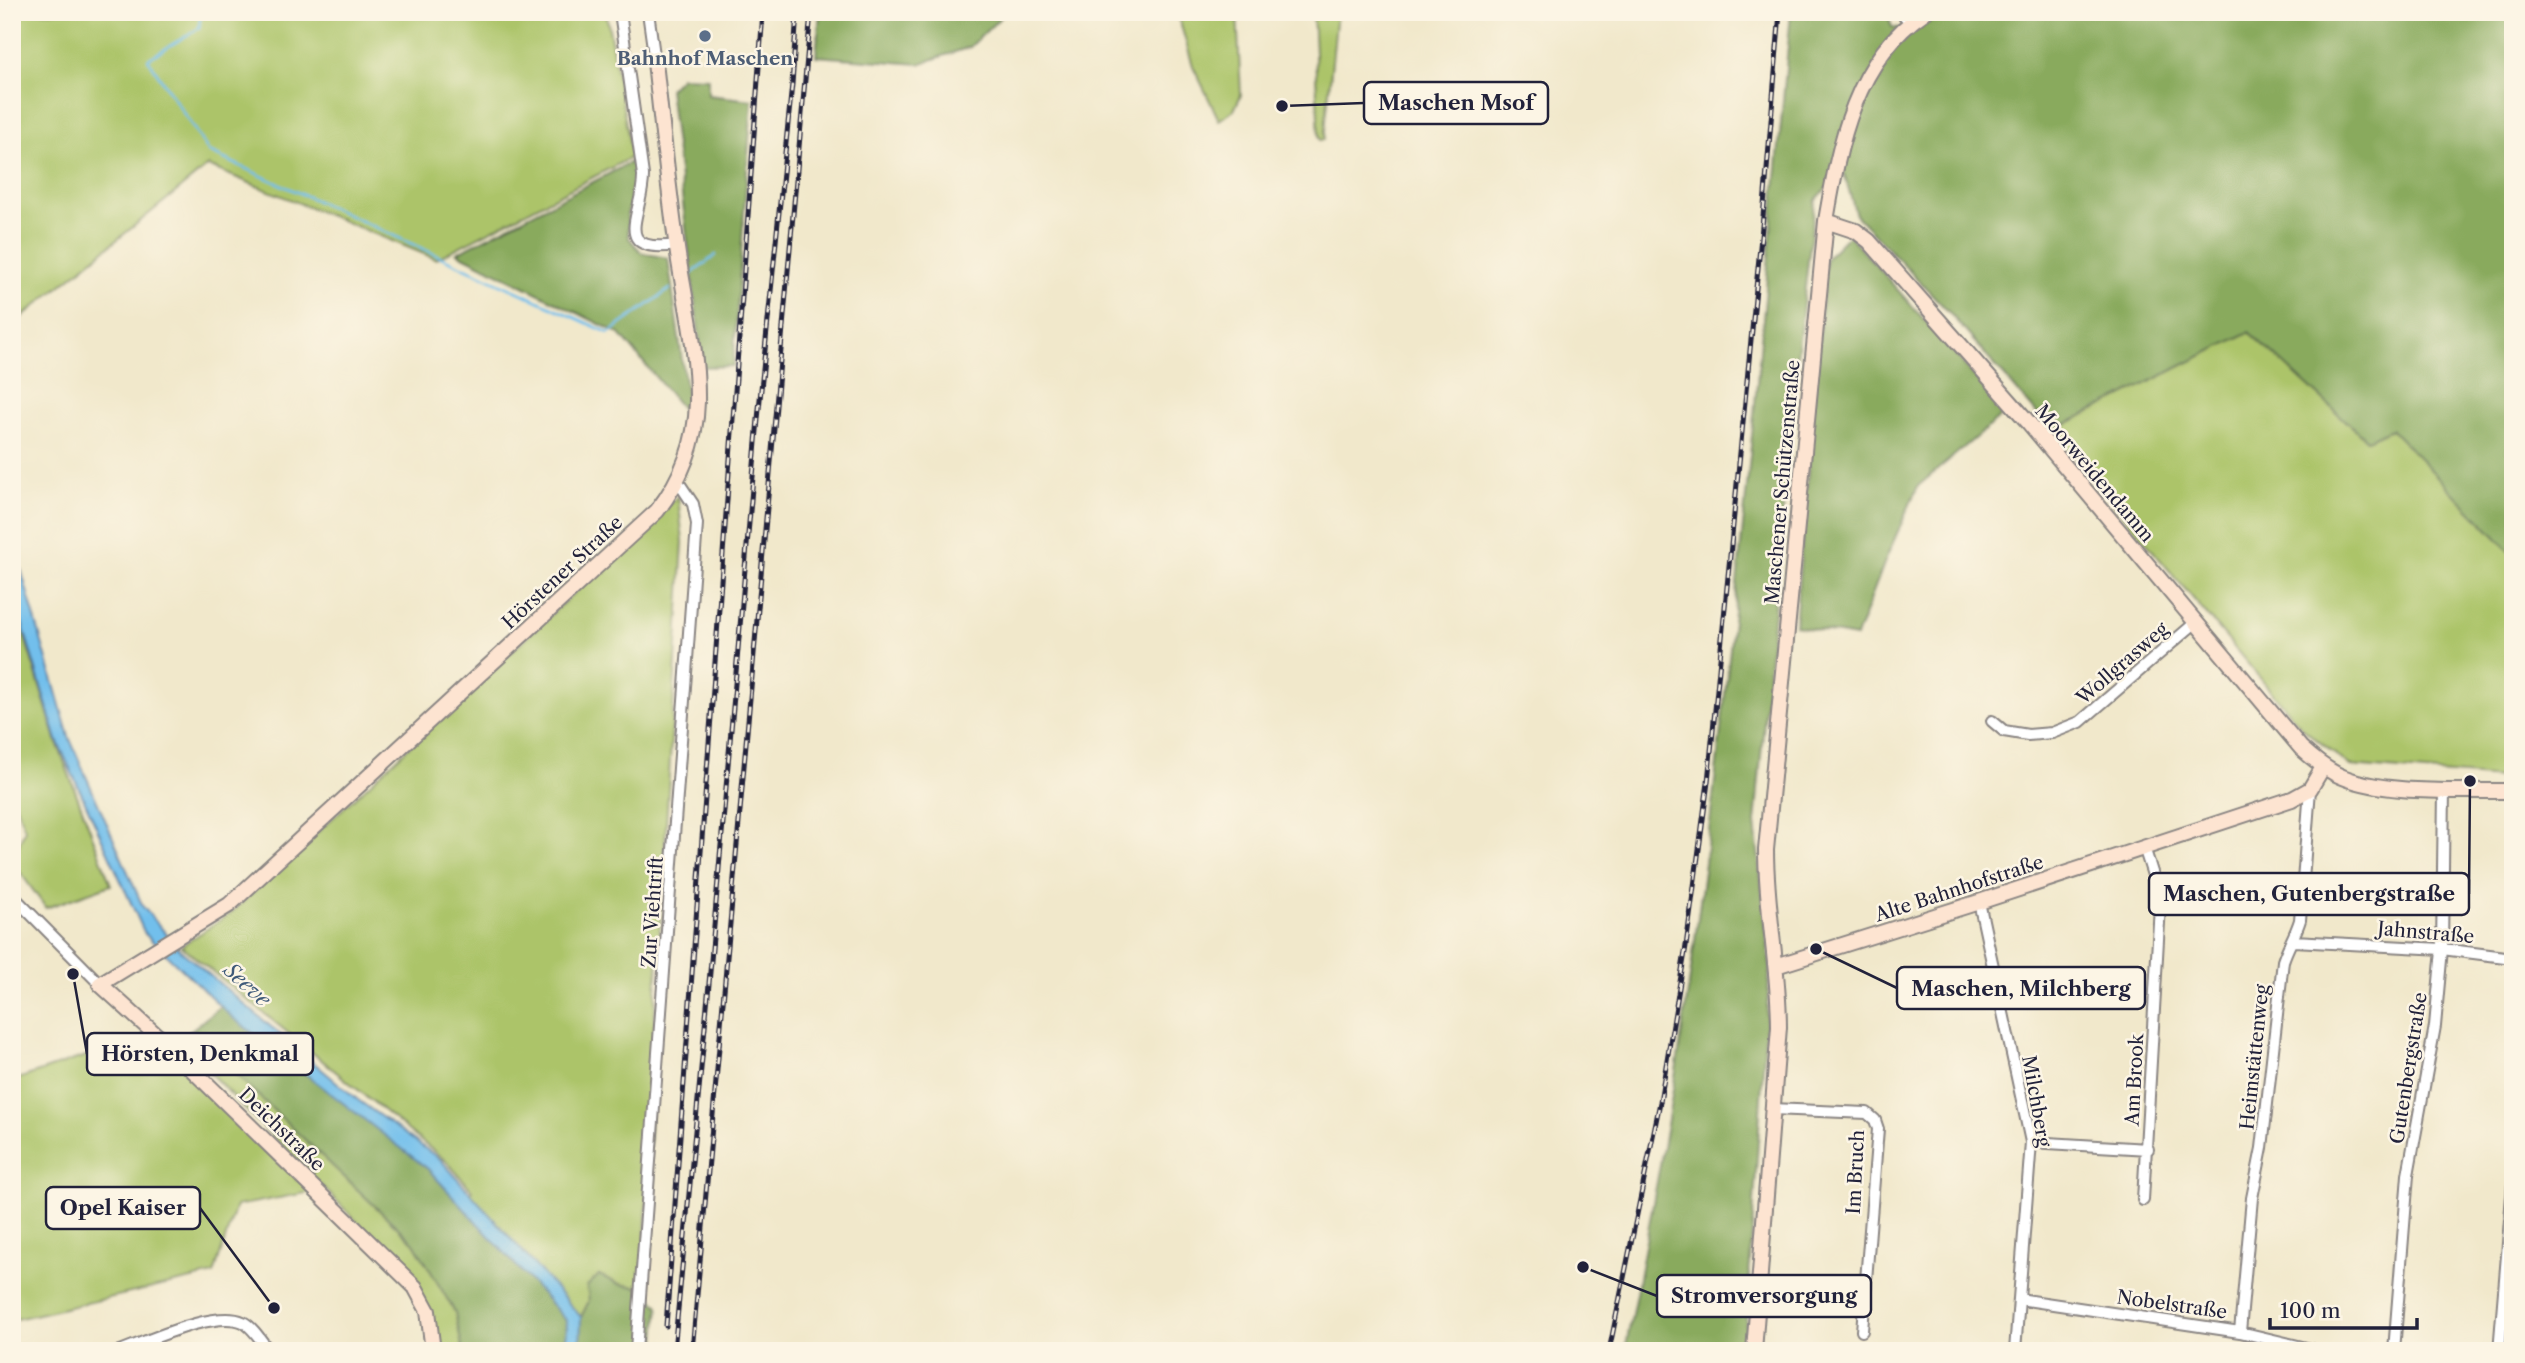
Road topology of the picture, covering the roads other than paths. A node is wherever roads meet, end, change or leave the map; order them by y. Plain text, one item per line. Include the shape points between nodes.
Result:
1 (620, 12) edge
2 (648, 12) edge
3 (1925, 12) edge
4 (1906, 17) edge
5 (654, 62) joint
6 (1826, 221) junction
7 (677, 245) junction
8 (677, 480) junction
9 (2195, 623) junction
10 (1992, 721) dead end
11 (2323, 767) junction
12 (2310, 789) junction
13 (2444, 789) junction
14 (2513, 791) edge
15 (2144, 847) junction
16 (12, 895) edge
17 (1979, 902) junction
18 (2294, 941) junction
19 (2442, 949) junction
20 (2513, 958) edge
21 (1776, 966) junction
22 (100, 984) junction
23 (1772, 1109) junction
24 (2031, 1142) junction
25 (2148, 1149) junction
26 (2513, 1183) edge
27 (2143, 1200) dead end
28 (2019, 1299) junction
29 (1862, 1331) dead end
30 (2240, 1332) junction
31 (120, 1351) edge
32 (269, 1351) edge
33 (433, 1351) edge
34 (636, 1351) edge
35 (1754, 1351) edge
36 (2015, 1351) edge
37 (2319, 1351) edge
38 (2394, 1351) edge
39 (2499, 1351) edge

1 - 7 street via 644,189 633,229 638,240 648,246
2 - 5 street, Hörstener Straße
3 - 4 street, Maschener Schützenstraße
4 - 6 street, Maschener Schützenstraße via 1861,87 1840,146
5 - 7 street, Hörstener Straße
6 - 9 street, Moorweidendamm via 1856,231 1869,241
6 - 21 street, Maschener Schützenstraße via 1766,850
7 - 8 street, Hörstener Straße via 697,402 693,433
8 - 22 street, Hörstener Straße via 657,511 229,905
8 - 34 street, Zur Viehtrift via 693,504 697,524
9 - 10 street, Wollgrasweg via 2080,722 2052,733 2028,735 2004,732
9 - 11 street, Moorweidendamm via 2301,748
11 - 12 street
11 - 13 street via 2339,776 2390,788
12 - 15 street, Alte Bahnhofstraße via 2292,799
12 - 18 street, Heimstättenweg via 2300,920
13 - 14 street
13 - 19 street, Gutenbergstraße
15 - 17 street, Alte Bahnhofstraße
15 - 25 street, Am Brook via 2160,905
16 - 22 street, Deichstraße
17 - 21 street, Alte Bahnhofstraße
17 - 24 street, Milchberg
18 - 19 street, Jahnstraße
18 - 30 street, Heimstättenweg via 2283,961 2252,1198
19 - 20 street, Jahnstraße
19 - 38 street, Gutenbergstraße via 2435,1026 2408,1175
21 - 23 street via 1779,1027
22 - 33 street, Deichstraße via 415,1287 428,1311
23 - 29 street, Im Bruch via 1867,1113 1875,1120 1878,1129
23 - 35 street
24 - 25 street, Am Brook
24 - 28 street, Milchberg
25 - 27 street, Am Brook
26 - 39 street
28 - 30 street, Nobelstraße
28 - 36 street, Milchberg
30 - 37 street, Nobelstraße
31 - 32 street via 205,1321 225,1319 243,1322

